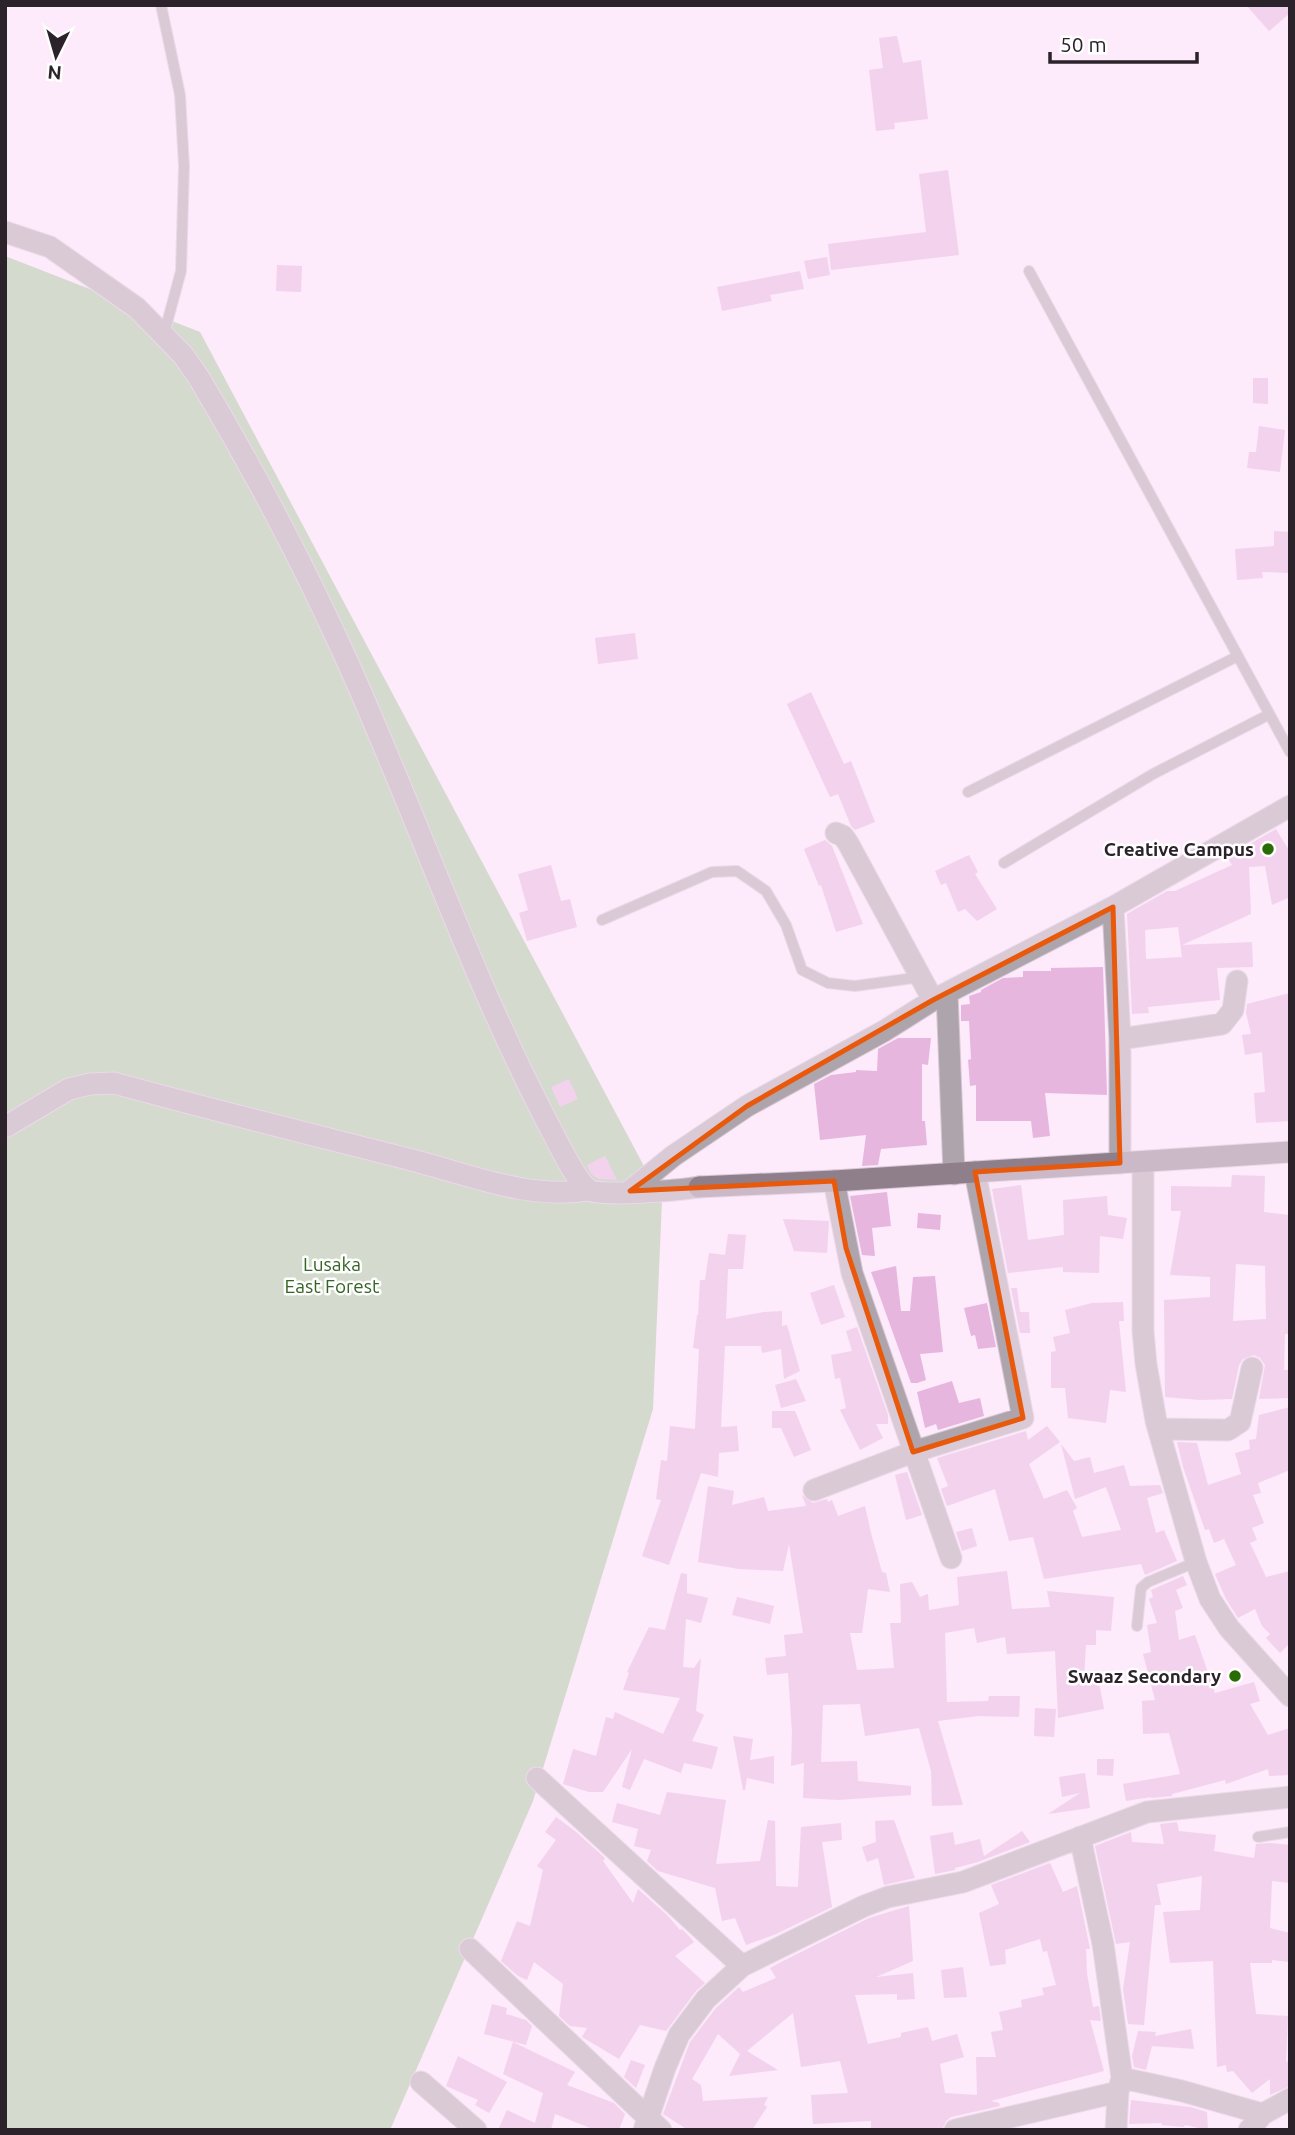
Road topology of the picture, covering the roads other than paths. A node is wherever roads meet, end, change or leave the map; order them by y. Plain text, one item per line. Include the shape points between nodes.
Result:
1 (161, 5) edge
2 (5, 232) edge
3 (1029, 271) dead end
4 (163, 334) junction
5 (1236, 657) junction
6 (1268, 715) junction
7 (1290, 752) edge
8 (968, 792) dead end
9 (1290, 806) edge
10 (836, 832) dead end
11 (1004, 863) dead end
12 (1113, 908) junction
13 (603, 920) dead end
14 (921, 977) junction
15 (1237, 981) dead end
16 (940, 996) junction
17 (1120, 1039) junction
18 (5, 1127) edge
19 (1290, 1152) edge
20 (1143, 1162) junction
21 (1120, 1163) junction
22 (964, 1173) junction
23 (834, 1181) junction
24 (589, 1190) junction
25 (630, 1191) junction
26 (1252, 1368) dead end
27 (1159, 1429) junction
28 (913, 1452) junction
29 (814, 1490) dead end
30 (951, 1558) dead end
31 (1196, 1562) junction
32 (1136, 1626) dead end
33 (1290, 1696) edge
34 (537, 1778) dead end
35 (1290, 1797) edge
36 (1290, 1832) edge
37 (1080, 1837) junction
38 (1258, 1837) dead end
39 (470, 1949) dead end
40 (742, 1966) junction
41 (421, 2082) dead end
42 (1120, 2085) junction
43 (1290, 2099) edge
44 (1256, 2122) edge
45 (651, 2126) edge
46 (476, 2130) edge
47 (955, 2130) edge
48 (1116, 2130) edge

1 - 4 lane via 180,95 184,166 181,271
2 - 4 street via 50,247 137,309
3 - 5 lane
4 - 24 street via 199,378 300,559 516,1058 561,1148
5 - 6 lane
5 - 8 lane
6 - 7 lane
6 - 11 lane via 1153,774
9 - 12 street
10 - 14 street via 848,843
12 - 16 street
12 - 17 street
13 - 14 lane via 712,872 737,871 766,891 786,925 802,970 828,983 855,986
14 - 16 street
15 - 17 street via 1233,1010 1222,1024
16 - 22 street
16 - 25 street via 715,1126
17 - 21 street
18 - 24 street via 69,1089 114,1083 490,1182 539,1193
19 - 20 street
20 - 21 street
20 - 27 street via 1143,1331
21 - 22 street
22 - 23 street
22 - 28 street via 1023,1418
23 - 25 street
23 - 28 street via 852,1273
24 - 25 street via 601,1194
26 - 27 street via 1240,1422 1228,1430
27 - 31 street
28 - 29 street
28 - 30 street
31 - 32 lane via 1141,1588
31 - 33 street via 1219,1615
34 - 40 street
35 - 37 street via 1147,1812
36 - 38 lane
37 - 40 street via 963,1882 864,1906
37 - 42 street via 1103,1944
39 - 45 street
40 - 45 street via 706,1999 679,2035 665,2068
41 - 46 street
42 - 44 street via 1182,2091
42 - 47 street
42 - 48 street
43 - 44 street

